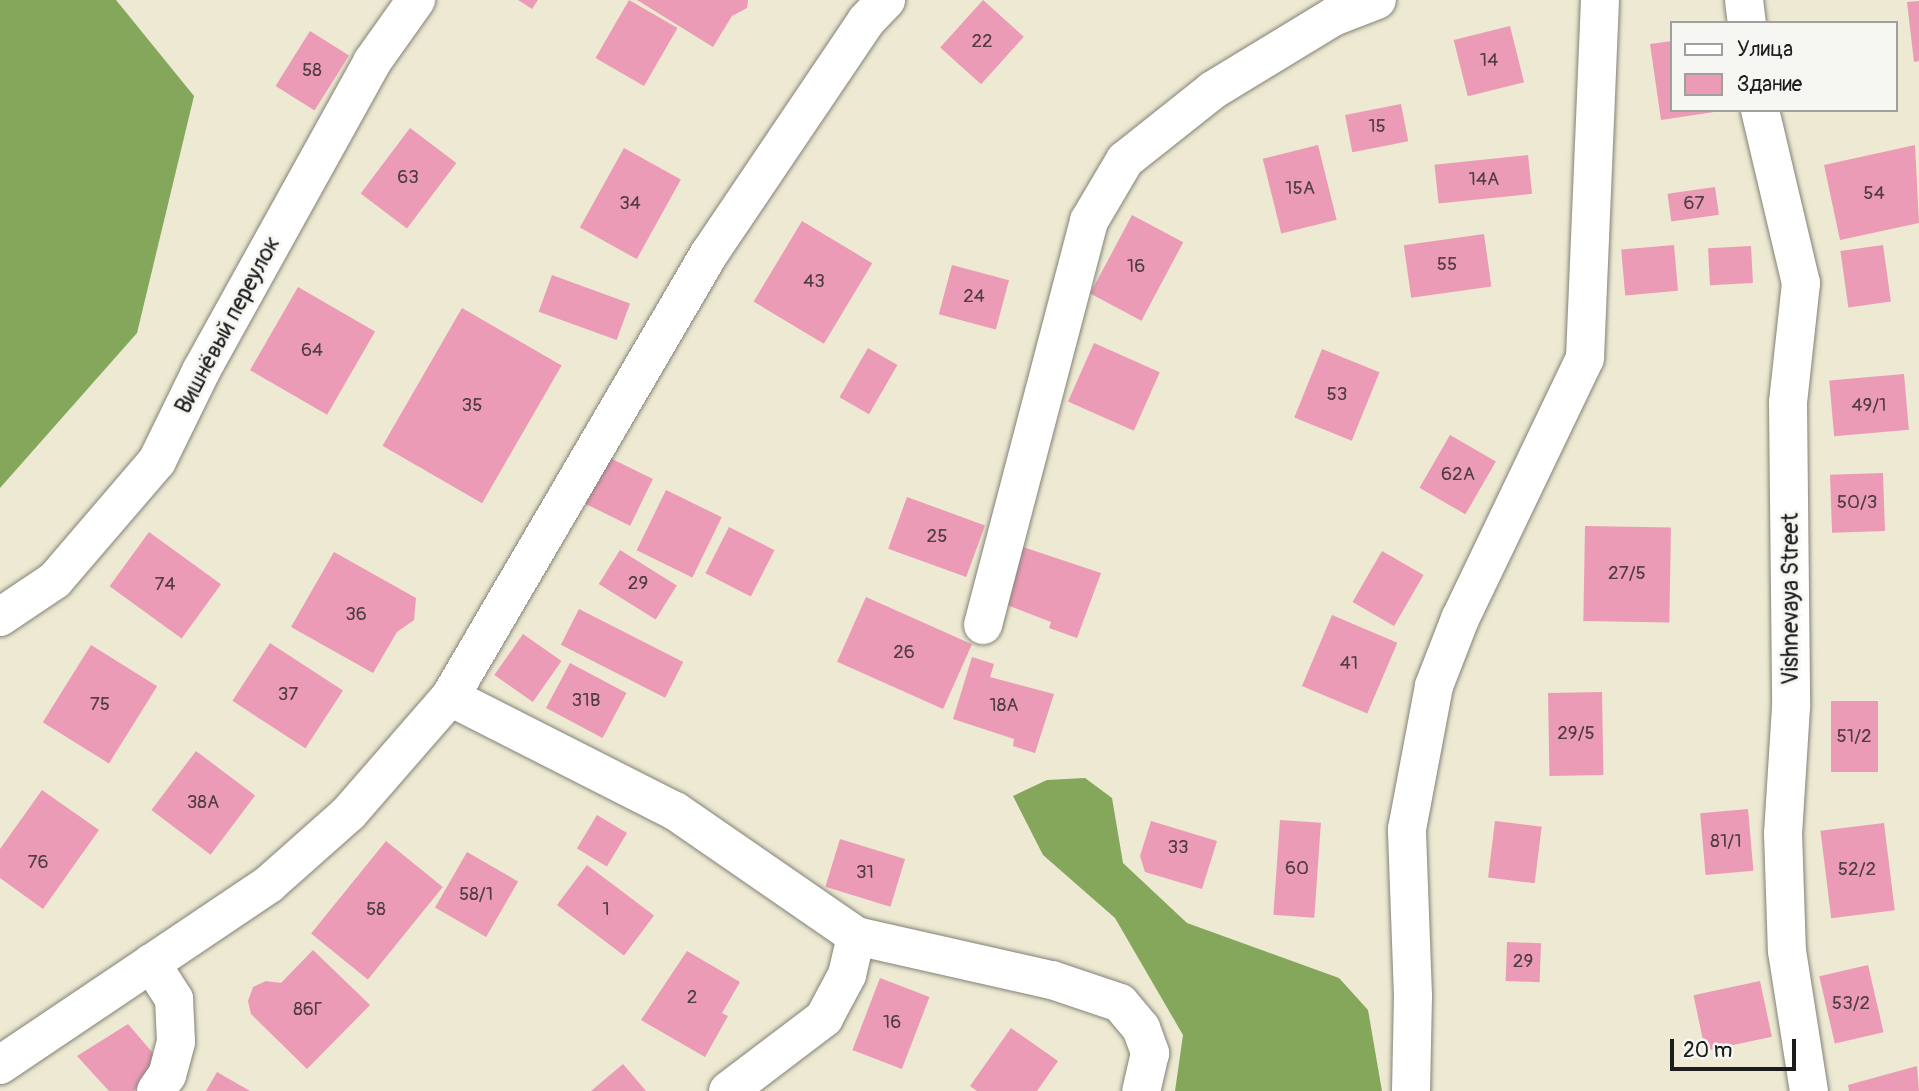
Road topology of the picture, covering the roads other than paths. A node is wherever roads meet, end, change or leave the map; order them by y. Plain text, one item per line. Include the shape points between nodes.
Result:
1 (416, 0) edge
2 (886, 0) edge
3 (1377, 0) edge
4 (1600, 0) edge
5 (1744, 0) edge
6 (1747, 21) edge
7 (1760, 112) edge
8 (0, 617) edge
9 (983, 625) dead end
10 (450, 697) junction
11 (856, 936) junction
12 (150, 964) junction
13 (0, 1065) edge
14 (156, 1091) edge
15 (728, 1091) edge
16 (1141, 1091) edge
17 (1411, 1091) edge
18 (1809, 1091) edge

1 - 8 street, Вишнёвый переулок via 372,62 201,371 158,461 55,580
2 - 10 street via 866,21 709,254
3 - 9 street via 1333,17 1213,90 1125,160 1089,221
4 - 17 street via 1585,358 1434,686 1407,829
5 - 6 street
7 - 18 street, Vishnevaya Street via 1801,283 1788,402 1791,708 1783,833 1787,951
10 - 11 street via 675,811
10 - 12 street via 348,813 269,884
11 - 15 street via 847,975 824,1018
11 - 16 street via 1052,979 1120,1003 1141,1028 1150,1053
12 - 13 street
12 - 14 street via 174,999 176,1042 167,1075

